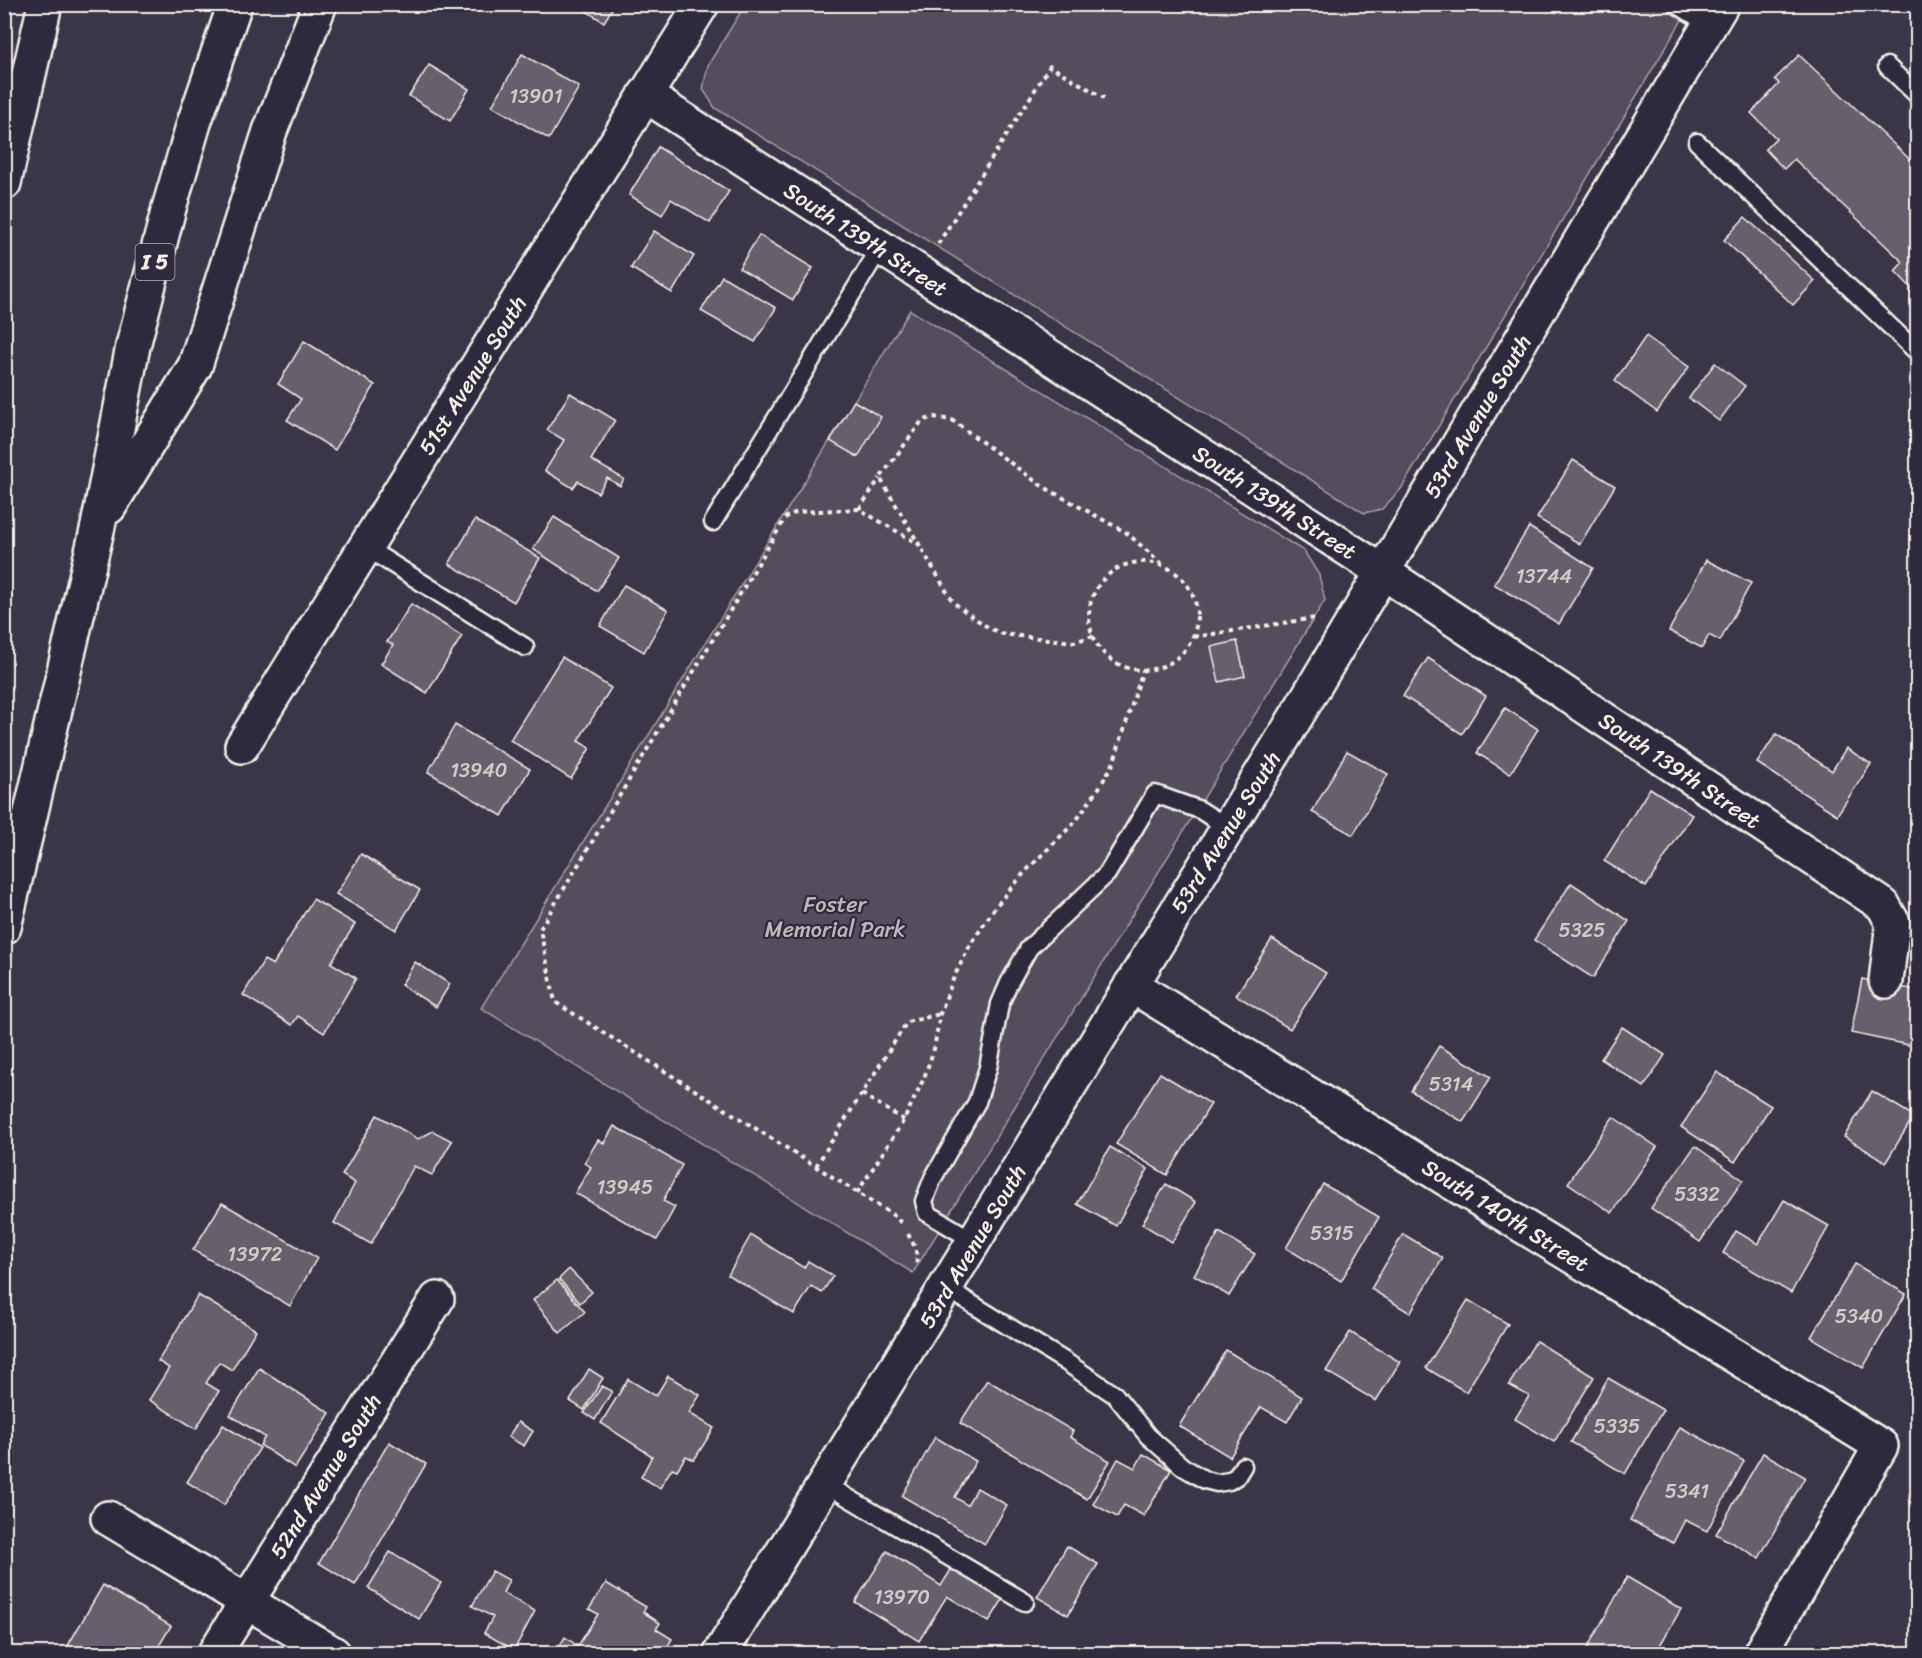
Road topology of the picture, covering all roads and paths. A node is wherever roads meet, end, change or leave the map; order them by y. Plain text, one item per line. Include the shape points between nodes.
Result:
1 (45, 4) edge
2 (235, 4) edge
3 (320, 4) edge
4 (702, 4) edge
5 (1676, 4) edge
6 (1716, 15) edge
7 (1887, 66) dead end
8 (645, 95) junction
9 (1917, 96) edge
10 (1104, 98) dead end
11 (1697, 142) dead end
12 (4, 183) edge
13 (880, 248) junction
14 (920, 273) junction
15 (1917, 353) edge
16 (880, 478) junction
17 (859, 509) junction
18 (713, 522) dead end
19 (98, 526) junction
20 (920, 545) junction
21 (365, 547) junction
22 (1164, 566) junction
23 (1383, 572) junction
24 (1318, 618) dead end
25 (1093, 636) junction
26 (1194, 637) junction
27 (525, 647) dead end
28 (1143, 670) junction
29 (242, 746) dead end
30 (1227, 827) junction
31 (4, 927) edge
32 (1886, 981) dead end
33 (1131, 985) junction
34 (940, 1014) junction
35 (862, 1094) junction
36 (904, 1120) junction
37 (816, 1166) junction
38 (858, 1192) junction
39 (974, 1242) junction
40 (918, 1272) dead end
41 (946, 1288) junction
42 (437, 1299) dead end
43 (1243, 1466) dead end
44 (825, 1484) junction
45 (108, 1518) dead end
46 (246, 1601) junction
47 (1025, 1602) dead end
48 (214, 1653) edge
49 (334, 1653) edge
50 (720, 1653) edge
51 (1760, 1653) edge

1 - 12 main road
2 - 19 main road, I 5 via 166,219 133,346
3 - 19 main road via 270,131 195,366
4 - 8 main road, 51st Avenue South
5 - 6 lane
6 - 23 main road, 53rd Avenue South
7 - 9 lane
8 - 13 main road, South 139th Street
8 - 21 main road, 51st Avenue South
10 - 14 path via 1050,66
11 - 15 lane
13 - 14 main road, South 139th Street
13 - 18 lane
14 - 23 main road, South 139th Street
16 - 17 path
16 - 20 path
16 - 22 path via 922,421 933,417 952,420 1042,486 1127,533
17 - 20 path
17 - 37 path via 797,512 786,517 540,929 555,1002
19 - 31 main road, I 5
20 - 25 path via 953,602 989,628 1003,634 1074,642
21 - 27 lane
21 - 29 main road, 51st Avenue South
22 - 25 path via 1144,561 1123,566 1105,577 1093,595 1089,615
22 - 26 path via 1182,578 1194,596 1198,616
23 - 30 main road, 53rd Avenue South
23 - 32 main road, South 139th Street via 1882,905 1893,923
24 - 26 path
25 - 28 path via 1105,654 1122,666
26 - 28 path via 1182,655 1164,666
28 - 34 path via 1113,764 1076,821 996,906 969,947
30 - 33 main road, 53rd Avenue South
30 - 39 lane via 1200,810 1155,794 1107,874 1029,948 1000,1004 977,1102 924,1201 927,1213
33 - 39 main road, 53rd Avenue South
33 - 51 main road, South 140th Street via 1881,1446
34 - 35 path via 907,1022
34 - 36 path via 934,1049
35 - 36 path
35 - 37 path
36 - 38 path
37 - 38 path
38 - 40 path via 896,1217 907,1231 916,1249
39 - 41 main road, 53rd Avenue South
41 - 43 lane via 1115,1395 1148,1436 1204,1480 1229,1481
41 - 44 main road, 53rd Avenue South
42 - 46 main road, 52nd Avenue South
44 - 47 lane
44 - 50 main road, 53rd Avenue South
45 - 46 main road
46 - 48 main road, 52nd Avenue South
46 - 49 main road

